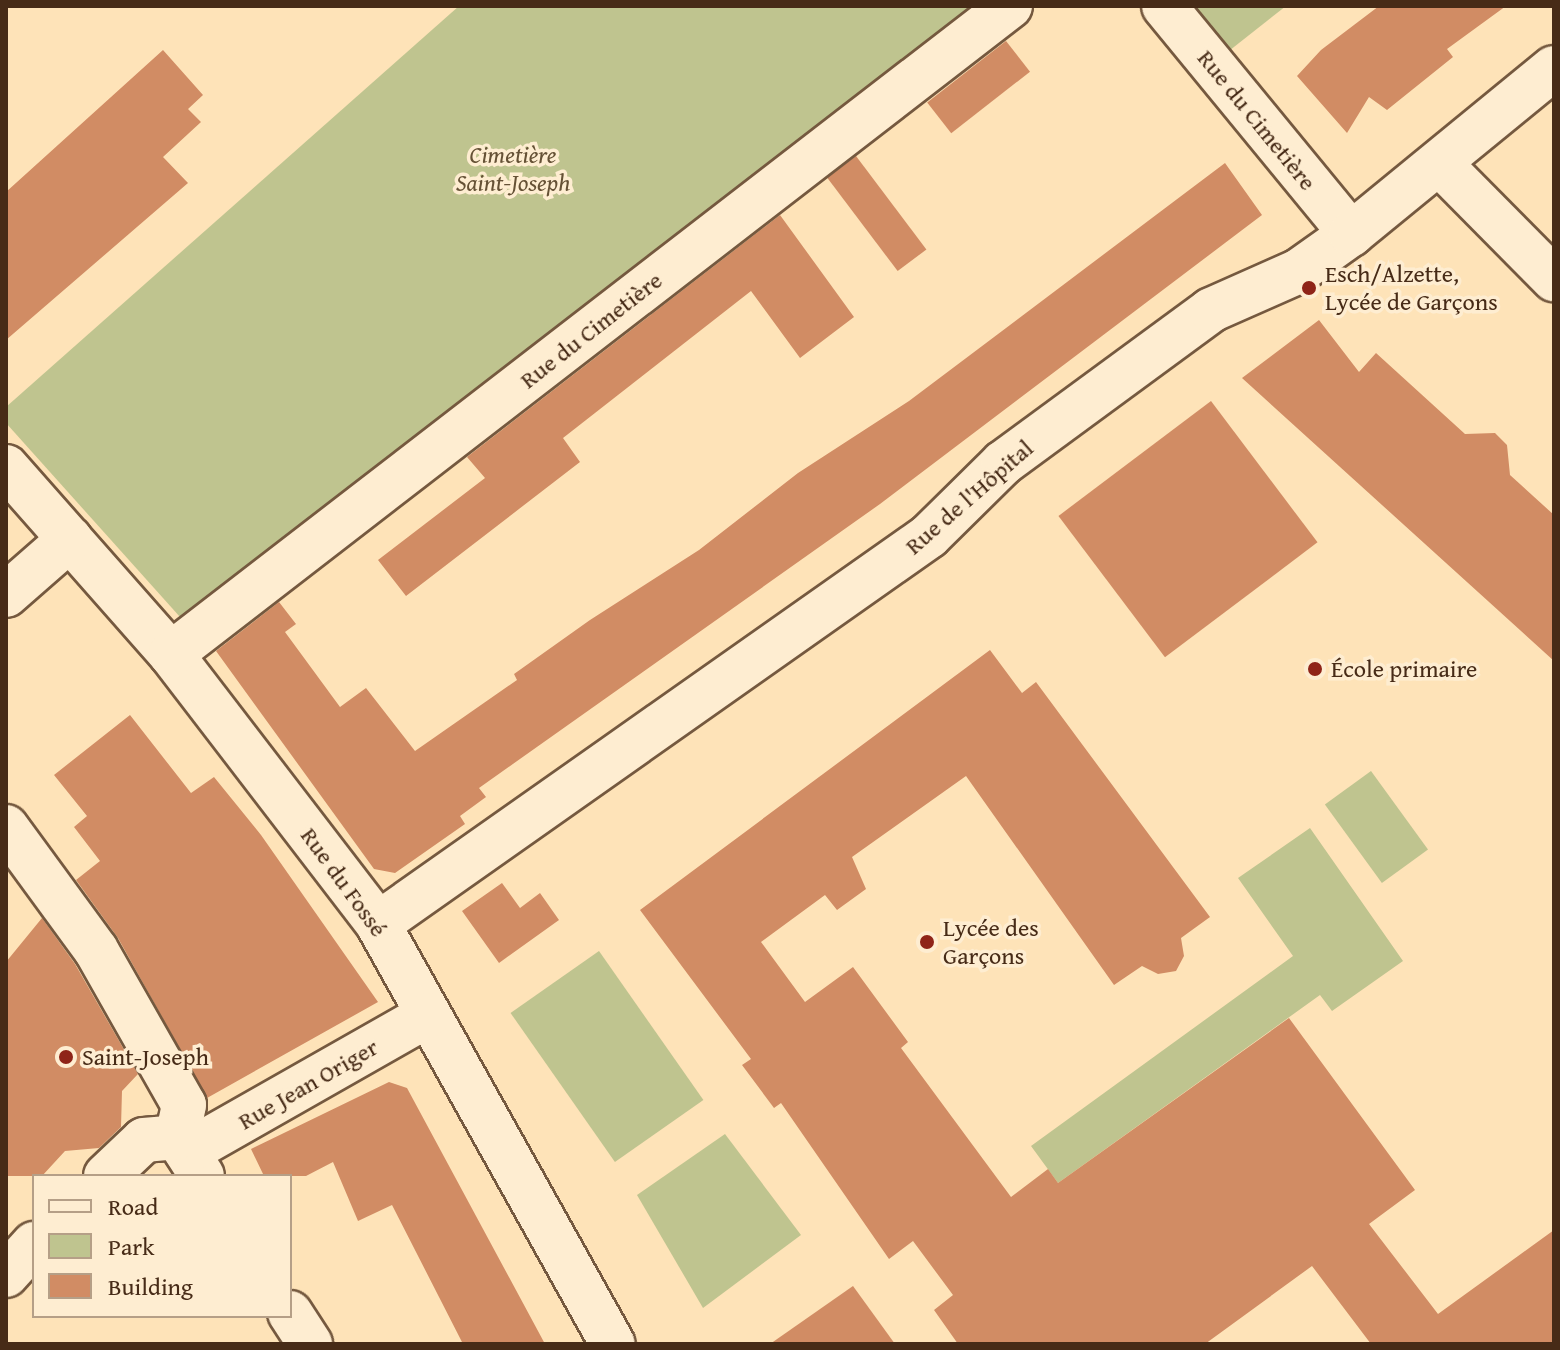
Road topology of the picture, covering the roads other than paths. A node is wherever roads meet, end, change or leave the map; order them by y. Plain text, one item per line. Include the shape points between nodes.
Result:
1 (1010, 6) edge
2 (1164, 6) edge
3 (1554, 68) edge
4 (1441, 165) junction
5 (1351, 234) junction
6 (1554, 279) edge
7 (6, 467) edge
8 (70, 539) junction
9 (6, 595) edge
10 (171, 654) junction
11 (6, 827) edge
12 (378, 924) junction
13 (428, 1015) junction
14 (189, 1155) edge
15 (108, 1174) edge
16 (292, 1316) edge
17 (310, 1344) edge
18 (613, 1344) edge

1 - 10 street, Rue du Cimetière
2 - 5 street, Rue du Cimetière
3 - 4 street, Rue de l'Hôpital via 1479,124
4 - 5 street, Rue de l'Hôpital
4 - 6 street
5 - 12 street, Rue de l'Hôpital via 1299,271 1211,310 1003,463 929,536
7 - 8 street, Rue du Fossé
8 - 9 street
8 - 10 street, Rue du Fossé
10 - 12 street, Rue du Fossé
11 - 14 street via 96,950 184,1105
12 - 13 street, Rue du Fossé
13 - 14 street, Rue Jean Origer
13 - 18 street, Rue du Fossé
14 - 15 street, Rue Jean Origer via 144,1140
16 - 17 street

